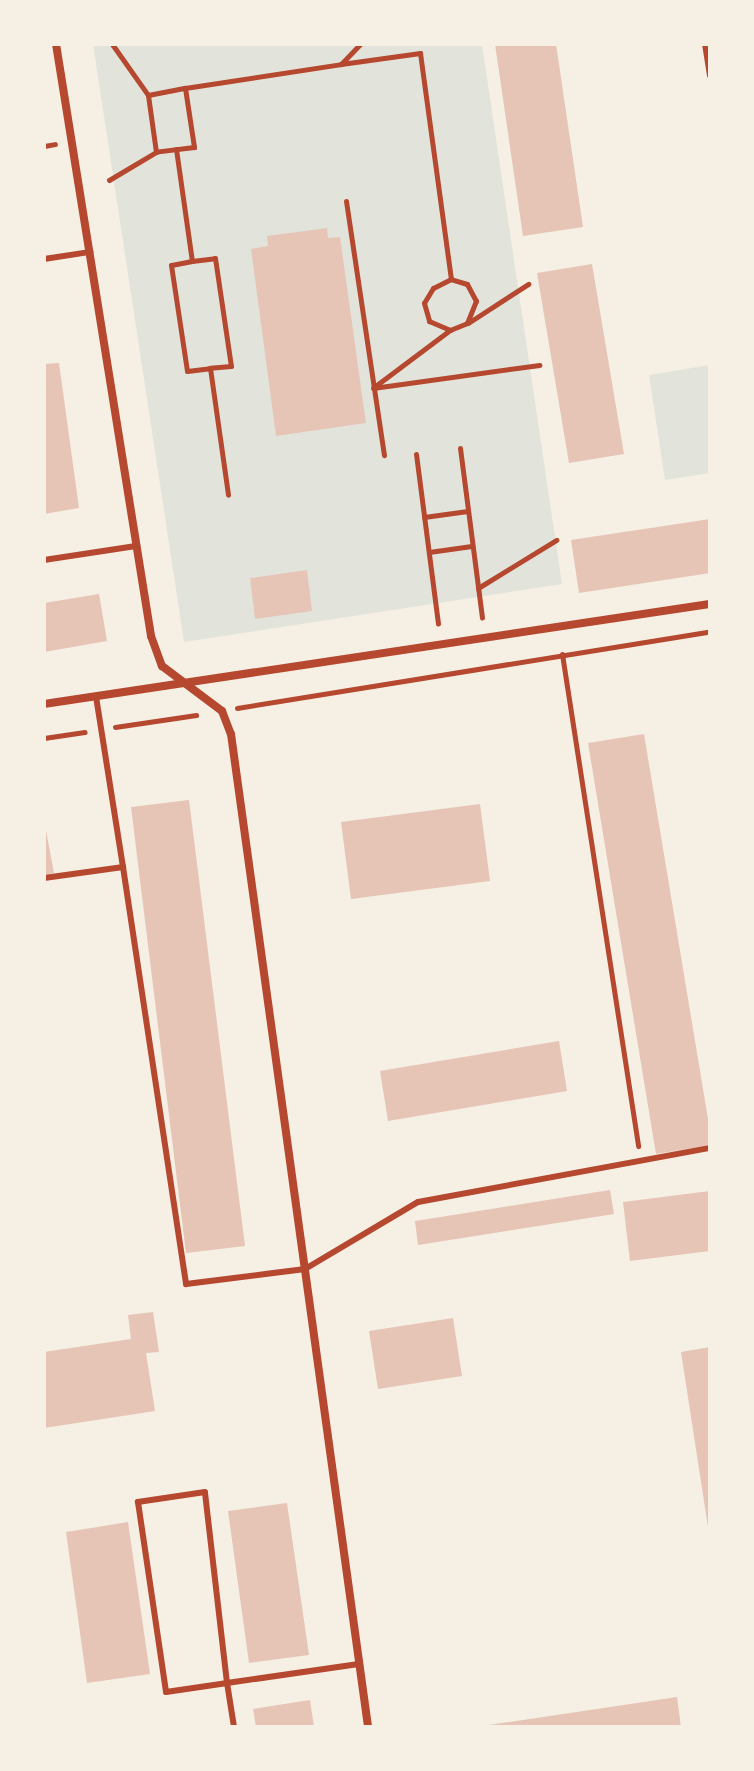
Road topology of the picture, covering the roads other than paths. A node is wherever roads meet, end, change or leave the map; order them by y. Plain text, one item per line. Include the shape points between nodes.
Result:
1 (56, 44) edge
2 (705, 44) edge
3 (710, 76) edge
4 (90, 252) junction
5 (44, 259) edge
6 (136, 546) junction
7 (44, 560) edge
8 (710, 604) edge
9 (183, 682) junction
10 (96, 696) junction
11 (44, 704) edge
12 (123, 867) junction
13 (44, 878) edge
14 (710, 1148) edge
15 (305, 1269) junction
16 (359, 1664) junction
17 (227, 1683) junction
18 (234, 1727) edge
19 (368, 1727) edge

1 - 4 street
2 - 3 lane
4 - 5 lane
4 - 6 street
6 - 7 lane
6 - 9 street via 151,636 162,666
8 - 9 street
9 - 10 street
9 - 15 street via 222,711 231,734
10 - 11 street
10 - 12 lane
12 - 13 lane
12 - 15 lane via 186,1284
14 - 15 lane via 418,1202
15 - 16 street
16 - 17 lane
16 - 19 street
17 - 17 lane via 205,1492 138,1502 166,1692
17 - 18 lane

